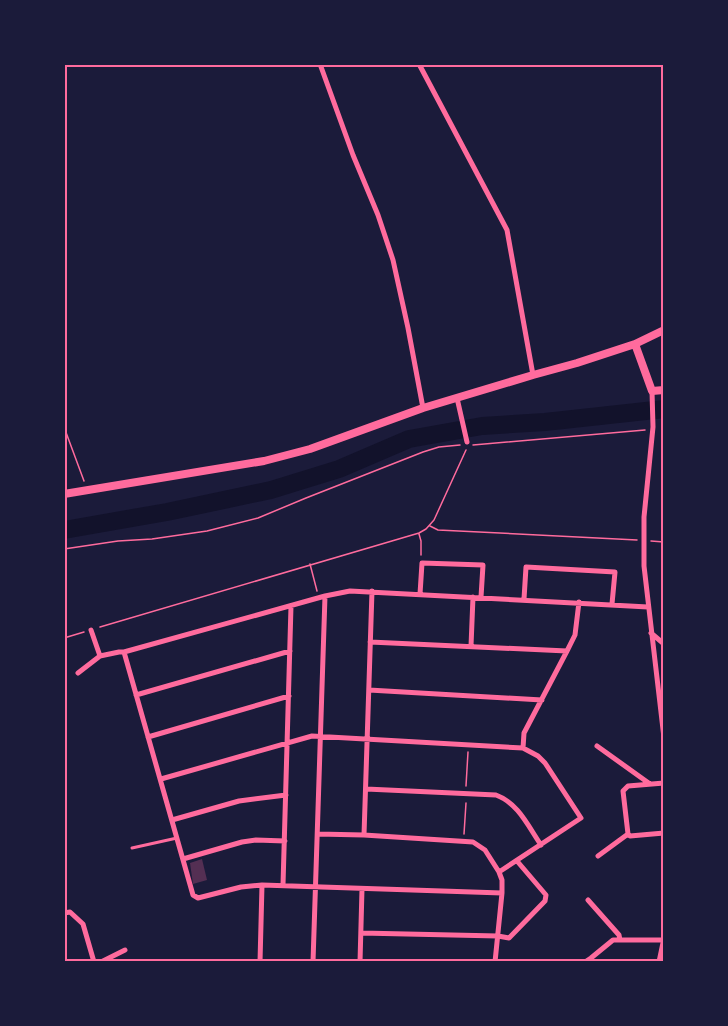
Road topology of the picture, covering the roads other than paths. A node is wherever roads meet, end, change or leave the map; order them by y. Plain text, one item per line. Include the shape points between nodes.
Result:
1 (320, 64) edge
2 (419, 64) edge
3 (663, 330) edge
4 (635, 344) junction
5 (533, 375) junction
6 (663, 390) edge
7 (652, 391) junction
8 (457, 398) junction
9 (423, 408) junction
10 (467, 444) road end
11 (64, 494) edge
12 (372, 591) junction
13 (420, 594) junction
14 (322, 597) junction
15 (473, 597) junction
16 (481, 597) junction
17 (524, 599) junction
18 (579, 603) junction
19 (612, 604) junction
20 (291, 606) junction
21 (648, 607) junction
22 (92, 632) road end
23 (651, 633) junction
24 (370, 642) junction
25 (663, 644) edge
26 (471, 646) junction
27 (290, 651) junction
28 (567, 651) junction
29 (124, 652) junction
30 (100, 656) junction
31 (78, 673) dead end
32 (369, 690) junction
33 (136, 694) junction
34 (289, 696) junction
35 (542, 700) junction
36 (320, 736) junction
37 (148, 737) junction
38 (663, 738) edge
39 (367, 740) junction
40 (287, 743) junction
41 (597, 746) dead end
42 (523, 748) junction
43 (161, 779) junction
44 (663, 783) edge
45 (650, 784) junction
46 (366, 789) junction
47 (286, 795) junction
48 (172, 820) junction
49 (663, 833) edge
50 (317, 834) junction
51 (628, 834) junction
52 (364, 835) junction
53 (177, 838) junction
54 (285, 841) junction
55 (541, 845) junction
56 (132, 848) dead end
57 (598, 856) dead end
58 (183, 859) junction
59 (516, 861) junction
60 (499, 872) junction
61 (262, 885) junction
62 (283, 885) junction
63 (315, 887) junction
64 (362, 889) junction
65 (502, 893) junction
66 (588, 900) dead end
67 (64, 913) edge
68 (361, 933) junction
69 (498, 936) junction
70 (620, 940) junction
71 (663, 941) edge
72 (125, 950) dead end
73 (94, 962) edge
74 (101, 962) edge
75 (260, 962) edge
76 (313, 962) edge
77 (360, 962) edge
78 (495, 962) edge
79 (585, 962) edge
80 (660, 962) edge

1 - 9 street via 393,260
2 - 5 street via 507,230
3 - 4 main road
4 - 5 main road
4 - 7 main road
5 - 8 main road
6 - 7 main road
7 - 21 street via 653,429 643,541
8 - 9 main road
8 - 10 street
9 - 11 main road via 310,449 264,461
12 - 13 street
12 - 14 street
12 - 24 street
13 - 15 street
13 - 16 street via 422,563 483,565
14 - 20 street
14 - 36 street
15 - 16 street
15 - 26 street
16 - 17 street
17 - 18 street
17 - 19 street via 526,567 615,572
18 - 19 street
18 - 28 street
19 - 21 street
20 - 27 street
20 - 29 street
21 - 23 street
22 - 30 street
23 - 25 street
23 - 38 street
24 - 26 street
24 - 32 street
26 - 28 street
27 - 33 street
27 - 34 street
28 - 35 street
29 - 30 street
29 - 33 street
30 - 31 street
32 - 35 street
32 - 39 street
33 - 37 street
34 - 37 street
34 - 40 street
35 - 42 street via 524,733
36 - 39 street
36 - 40 street
36 - 50 street
37 - 43 street
39 - 42 street
39 - 46 street
40 - 43 street
40 - 47 street
41 - 45 street
42 - 55 street via 546,763 581,818
43 - 48 street
44 - 45 street
45 - 51 street via 628,786 623,791
46 - 52 street
46 - 55 street via 496,795 514,806
47 - 48 street via 239,801
47 - 54 street
48 - 53 street
49 - 51 street
50 - 52 street
50 - 63 street
51 - 57 street
52 - 60 street via 473,842 485,850
53 - 56 lane
53 - 58 street
54 - 58 street via 242,842
54 - 62 street
55 - 59 street
58 - 61 street via 193,895 198,898
59 - 60 street
59 - 69 street via 546,895 545,901 508,938
60 - 65 street
61 - 62 street
61 - 75 street
62 - 63 street
63 - 64 street
63 - 76 street
64 - 65 street
64 - 68 street
65 - 69 street
66 - 70 street
67 - 73 street via 70,912 83,924
68 - 69 street
68 - 77 street
69 - 78 street
70 - 71 street
70 - 79 street via 613,940
71 - 80 street
72 - 74 street

